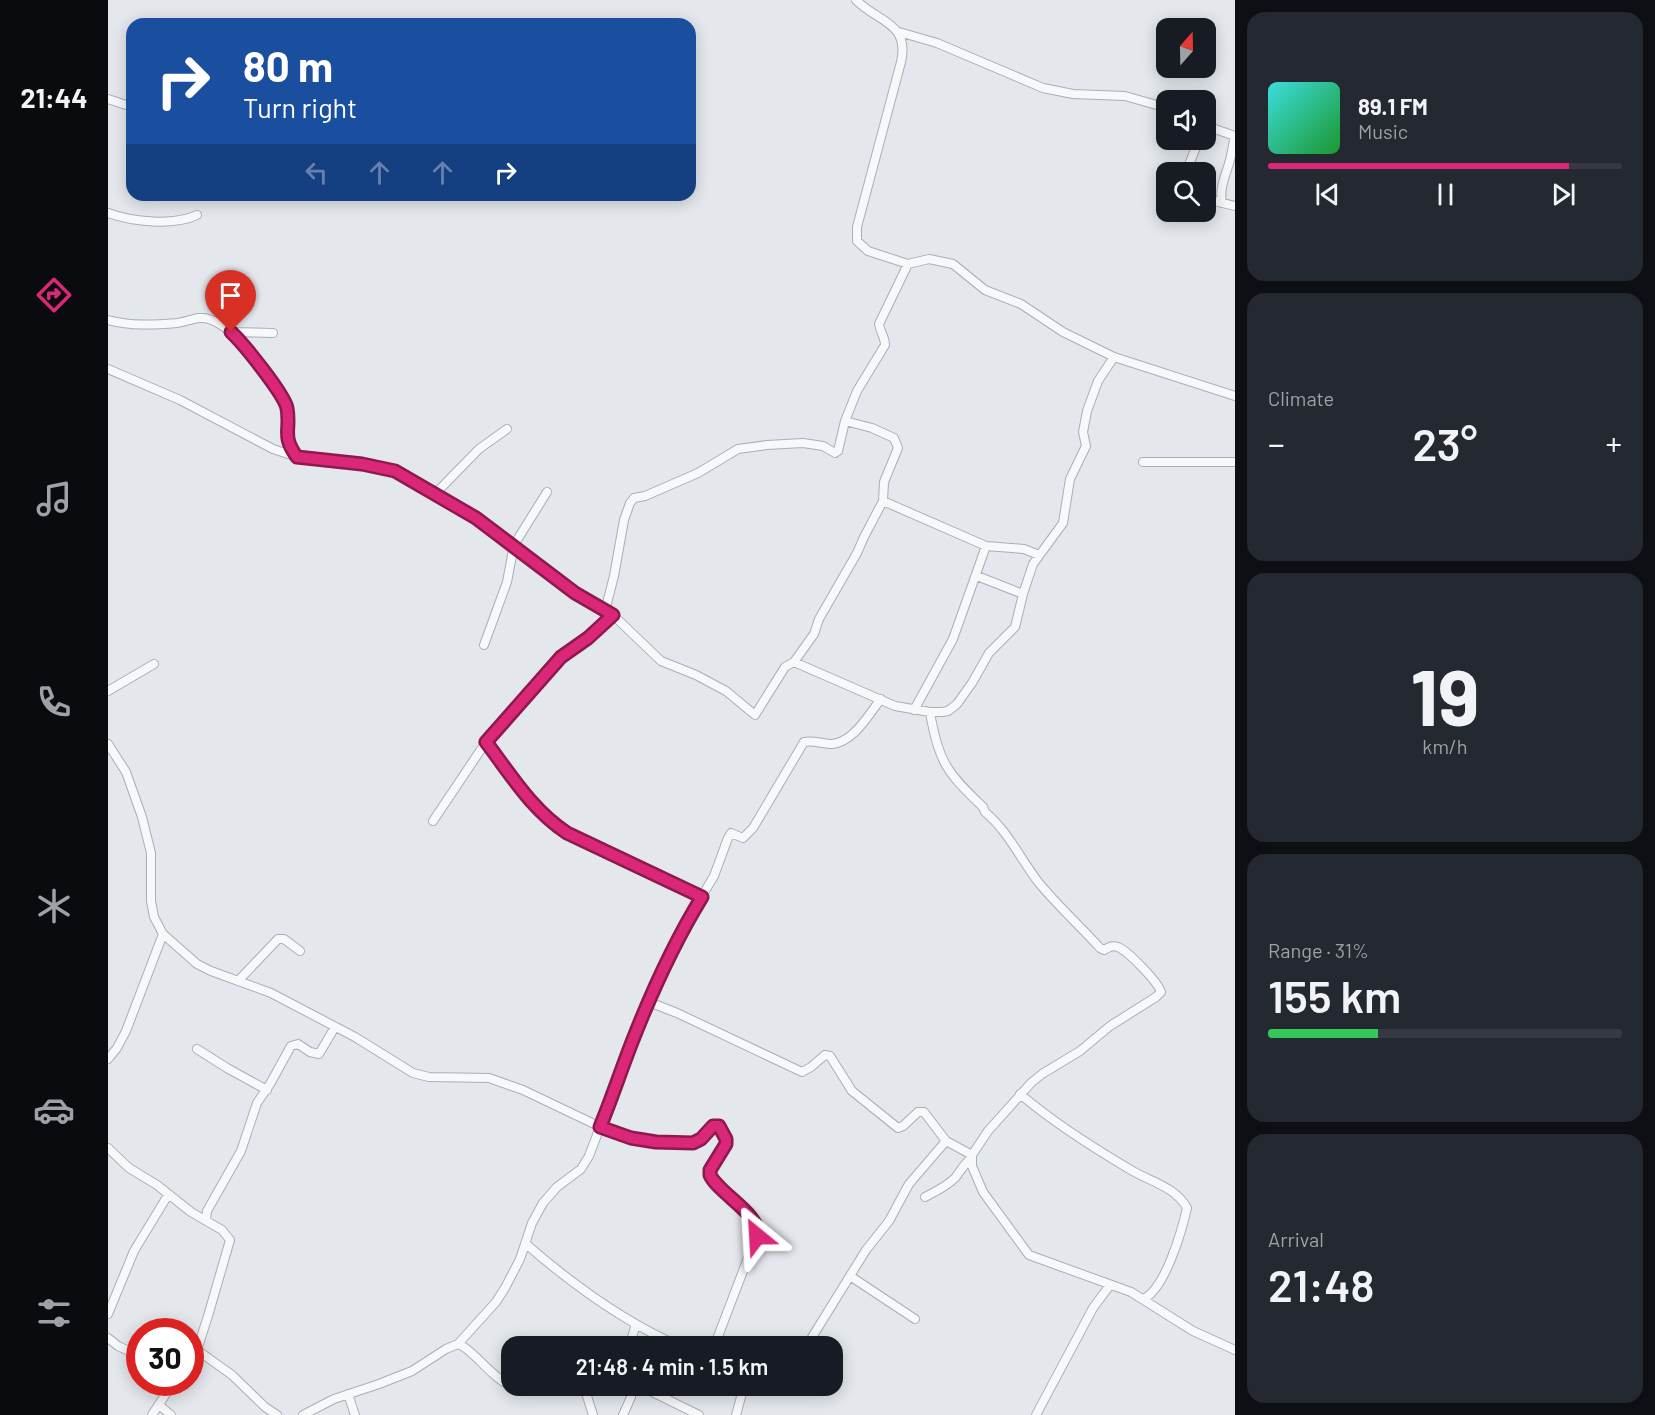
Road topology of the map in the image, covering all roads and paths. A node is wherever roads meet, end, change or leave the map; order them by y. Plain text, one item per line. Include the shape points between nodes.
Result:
1 (856, 0) edge
2 (899, 32) junction
3 (108, 99) edge
4 (126, 105) edge
5 (1156, 105) edge
6 (1216, 129) edge
7 (1235, 136) edge
8 (1216, 202) edge
9 (1222, 203) junction
10 (1235, 206) edge
11 (108, 213) edge
12 (197, 215) dead end
13 (908, 264) junction
14 (108, 320) edge
15 (231, 332) junction
16 (273, 333) dead end
17 (1113, 357) junction
18 (108, 369) edge
19 (1235, 396) edge
20 (845, 421) junction
21 (507, 429) dead end
22 (297, 457) junction
23 (1143, 462) dead end
24 (1235, 462) edge
25 (547, 492) dead end
26 (435, 494) junction
27 (883, 501) junction
28 (514, 545) junction
29 (986, 546) junction
30 (1039, 555) junction
31 (976, 576) junction
32 (1023, 594) junction
33 (609, 613) junction
34 (484, 645) dead end
35 (794, 662) junction
36 (154, 664) dead end
37 (108, 691) edge
38 (881, 699) junction
39 (914, 710) junction
40 (930, 712) junction
41 (486, 742) junction
42 (108, 744) edge
43 (433, 821) dead end
44 (702, 897) junction
45 (163, 934) junction
46 (300, 951) dead end
47 (238, 981) junction
48 (649, 1002) junction
49 (335, 1027) junction
50 (197, 1049) dead end
51 (108, 1059) edge
52 (267, 1090) junction
53 (1020, 1094) junction
54 (600, 1127) junction
55 (946, 1141) junction
56 (108, 1148) edge
57 (972, 1156) junction
58 (168, 1196) junction
59 (925, 1197) dead end
60 (206, 1220) junction
61 (526, 1244) junction
62 (850, 1276) junction
63 (1110, 1285) junction
64 (1143, 1299) junction
65 (108, 1314) edge
66 (915, 1319) dead end
67 (636, 1324) junction
68 (204, 1327) edge
69 (632, 1336) edge
70 (659, 1336) edge
71 (718, 1336) edge
72 (813, 1336) edge
73 (108, 1338) edge
74 (458, 1344) junction
75 (126, 1350) edge
76 (1235, 1350) edge
77 (204, 1355) edge
78 (501, 1379) edge
79 (348, 1394) junction
80 (165, 1396) edge
81 (587, 1396) edge
82 (632, 1396) edge
83 (660, 1396) edge
84 (741, 1396) edge
85 (159, 1405) junction
86 (265, 1407) junction
87 (152, 1415) edge
88 (171, 1415) edge
89 (258, 1415) edge
90 (277, 1415) edge
91 (303, 1415) edge
92 (355, 1415) edge
93 (593, 1415) edge
94 (623, 1415) edge
95 (699, 1415) edge
96 (736, 1415) edge
97 (1036, 1415) edge

1 - 2 street
2 - 5 street via 937,43 1043,88 1073,94 1125,96
2 - 13 street via 903,53 856,235 861,247 868,251
3 - 4 street
6 - 7 street
7 - 9 street via 1222,182
8 - 9 street
9 - 10 street
11 - 12 street via 160,222 188,220
13 - 17 street via 929,259 953,264 985,290 1021,304 1063,332
13 - 20 street via 879,324 885,345
14 - 15 street via 139,326 200,318
15 - 16 street
15 - 22 street via 283,399 288,444
17 - 19 street
17 - 30 street via 1098,381 1087,411 1083,432 1086,446 1070,479 1066,517
18 - 22 street
20 - 27 street via 873,428 898,443 884,482
20 - 33 street via 835,453 803,442 738,449 698,473 634,498 624,520
21 - 26 street via 479,449
22 - 26 street via 395,471
23 - 24 street
25 - 28 street
26 - 28 street
27 - 29 street
27 - 35 street via 814,634
28 - 33 street via 575,593
28 - 34 street via 507,582
29 - 30 street via 1024,549
29 - 31 street
30 - 32 street
31 - 32 street
31 - 39 street via 953,639
32 - 40 street via 1015,627 989,653 957,704 948,711
33 - 35 street via 661,661 726,690 755,715 785,667
33 - 41 street via 588,638 561,657
35 - 38 street
36 - 37 street
38 - 39 street
38 - 44 street via 846,740 830,744 804,742 753,828 743,838 731,833
39 - 40 street
40 - 53 street via 939,755 948,770 1013,842 1038,882 1100,948 1118,947 1156,981 1161,992 1042,1074
41 - 43 street
41 - 44 street via 549,821
42 - 45 street via 138,801 151,853 154,917
44 - 48 street
45 - 47 street via 197,964
45 - 51 street via 126,1031
46 - 47 street via 278,939
47 - 49 street via 271,993
48 - 54 street
48 - 55 street via 802,1072 825,1055 830,1056 852,1091 894,1126 903,1126 918,1112 924,1112
49 - 52 street via 319,1054 298,1044 291,1046
49 - 54 street via 413,1072 429,1077 489,1078
50 - 52 street
52 - 60 street via 257,1103 241,1151 207,1211
53 - 57 street
53 - 64 street via 1044,1115 1184,1202 1187,1208 1182,1226 1162,1279 1153,1293
54 - 61 street via 581,1169 552,1191 538,1210
54 - 71 street via 631,1138 665,1143 696,1142 713,1126 722,1130 726,1144 710,1175 759,1229
55 - 57 street
55 - 62 street via 909,1185
56 - 58 street
57 - 59 street via 955,1178
57 - 63 street via 983,1192 1029,1255
58 - 60 street
58 - 65 street via 134,1251
60 - 68 street via 230,1240
61 - 67 street
61 - 74 street via 496,1302
62 - 66 street
62 - 72 street
63 - 64 street
63 - 97 street via 1093,1308
64 - 76 street via 1193,1331
67 - 69 street
67 - 70 street
73 - 75 street
74 - 78 street
74 - 79 street via 412,1371
77 - 86 street
79 - 91 street
79 - 92 street
80 - 85 street
81 - 93 street
82 - 94 street
83 - 95 street
84 - 96 street
85 - 87 street
85 - 88 street
86 - 89 street
86 - 90 street

